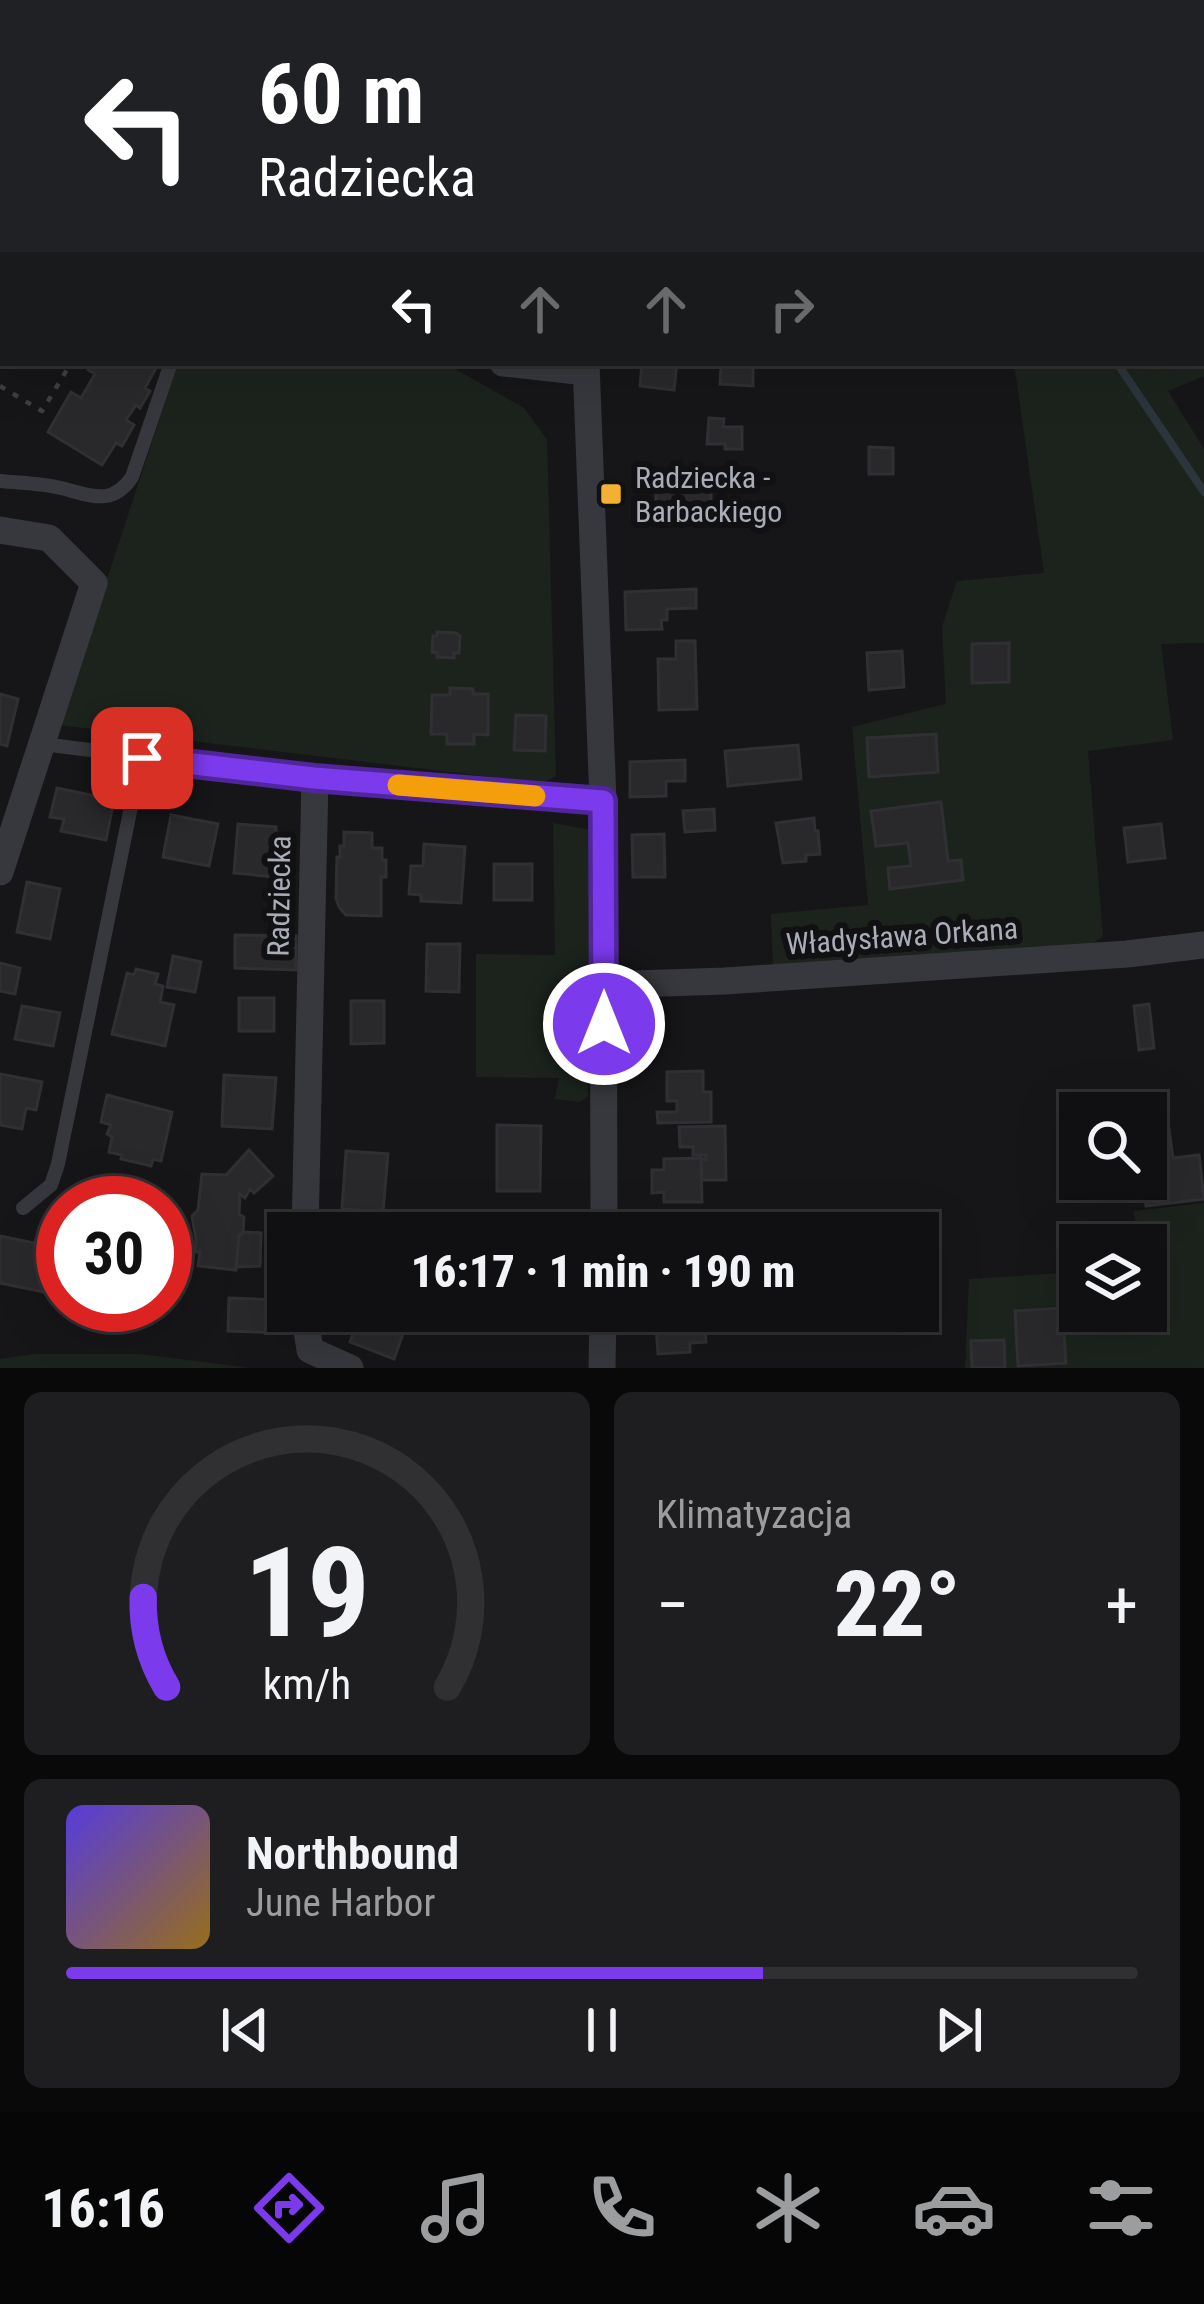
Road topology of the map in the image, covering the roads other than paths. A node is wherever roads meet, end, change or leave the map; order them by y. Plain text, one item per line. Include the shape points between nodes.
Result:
1 (170, 366) edge
2 (586, 367) edge
3 (0, 481) edge
4 (0, 530) edge
5 (42, 745) junction
6 (142, 758) junction
7 (314, 778) junction
8 (603, 801) junction
9 (0, 872) edge
10 (1204, 945) edge
11 (604, 985) junction
12 (23, 1208) dead end
13 (305, 1212) edge
14 (604, 1212) edge
15 (307, 1332) edge
16 (603, 1332) edge
17 (350, 1368) edge
18 (602, 1368) edge

1 - 3 lane via 122,491 80,495
2 - 8 street
4 - 5 street via 49,538 94,583
5 - 6 lane
5 - 9 street
6 - 7 lane
6 - 12 lane via 58,1164 51,1185
7 - 8 street
7 - 13 street, Radziecka
8 - 11 street
10 - 11 street, Władysława Orkana
11 - 14 street
15 - 17 street via 310,1350
16 - 18 street

